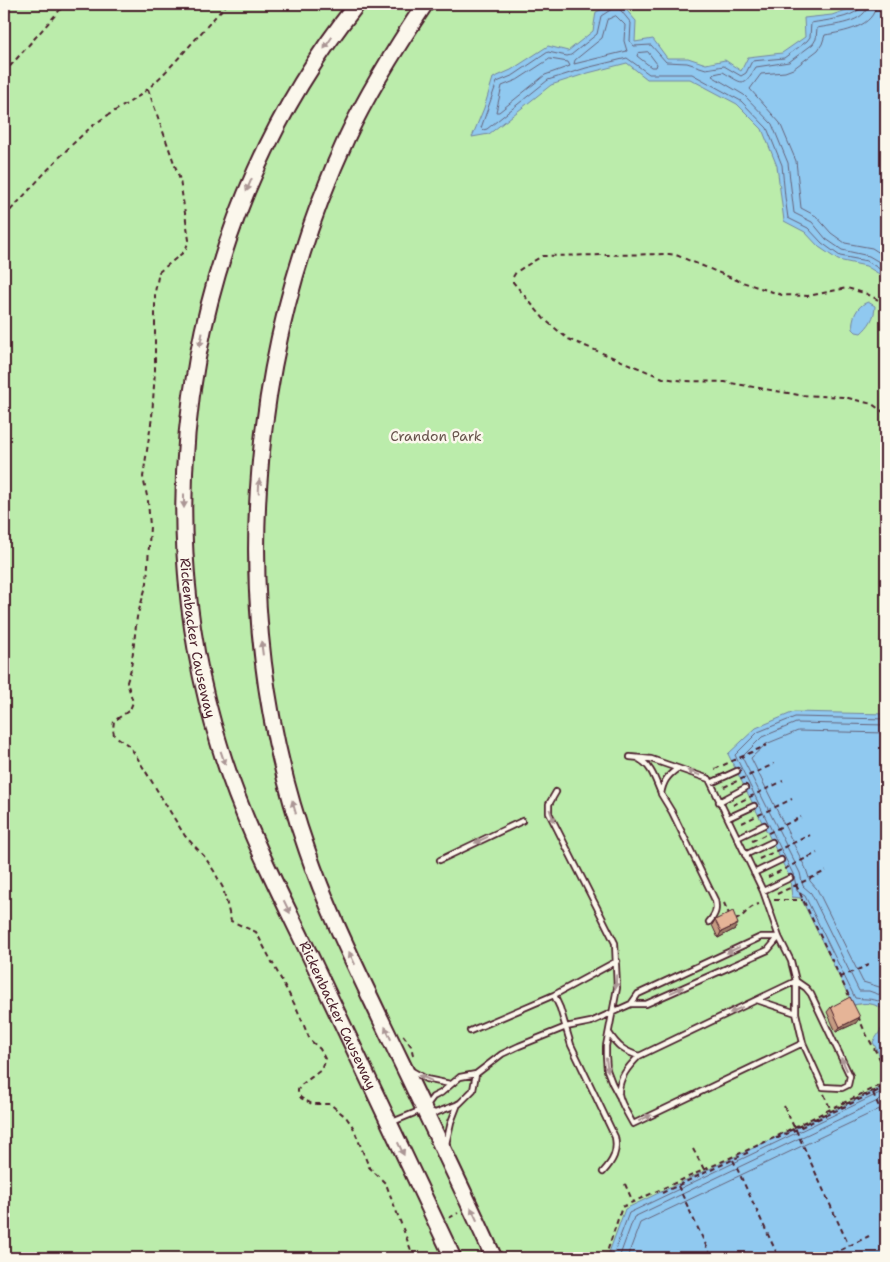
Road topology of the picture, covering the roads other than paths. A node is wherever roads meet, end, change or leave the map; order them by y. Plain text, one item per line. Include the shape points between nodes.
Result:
1 (357, 4) edge
2 (425, 4) edge
3 (677, 769) junction
4 (737, 771) dead end
5 (711, 783) junction
6 (745, 788) dead end
7 (556, 792) dead end
8 (661, 794) junction
9 (719, 802) junction
10 (754, 806) dead end
11 (728, 818) junction
12 (522, 821) dead end
13 (764, 825) dead end
14 (737, 838) junction
15 (772, 842) dead end
16 (745, 855) junction
17 (440, 860) dead end
18 (781, 860) dead end
19 (754, 873) junction
20 (790, 878) dead end
21 (763, 891) junction
22 (710, 922) dead end
23 (780, 937) junction
24 (616, 961) junction
25 (796, 981) junction
26 (554, 995) junction
27 (757, 1000) junction
28 (631, 1004) junction
29 (611, 1012) junction
30 (796, 1013) junction
31 (566, 1028) junction
32 (470, 1032) dead end
33 (609, 1033) junction
34 (803, 1042) junction
35 (639, 1056) junction
36 (403, 1065) junction
37 (476, 1074) junction
38 (450, 1084) junction
39 (619, 1096) junction
40 (458, 1104) junction
41 (424, 1109) junction
42 (389, 1124) junction
43 (444, 1150) junction
44 (603, 1172) dead end
45 (453, 1258) edge
46 (494, 1258) edge

1 -> 42 main road, Rickenbacker Causeway via 282,117 254,175 225,249 204,322 192,386 184,525 196,643 210,711 228,772 270,872
36 -> 2 main road via 332,915 292,802 273,721 262,647 256,529 270,388 296,272 348,134
5 -> 3 lane via 697,774
3 - 8 lane via 665,780
3 - 8 lane via 630,756 645,762
4 - 5 lane
5 - 9 lane
6 - 9 lane
7 -> 24 lane via 549,804 549,813 615,943
8 - 22 lane via 716,907
9 - 11 lane
10 - 11 lane
11 - 14 lane
12 -> 17 lane
13 - 14 lane
14 - 16 lane
15 - 16 lane
16 - 19 lane
18 - 19 lane
19 - 21 lane
20 - 21 lane
21 - 23 lane
23 - 25 lane
28 -> 23 lane via 646,1004 768,950
23 -> 28 lane via 760,938 638,994
24 - 26 lane
24 -> 29 lane via 617,988
25 - 27 lane
25 - 30 lane
34 -> 25 lane via 822,1087 842,1088 848,1085 850,1076 811,994
26 - 31 lane
26 - 32 lane
27 - 30 lane
27 -> 35 lane
28 - 29 lane
29 - 31 lane via 591,1022
29 - 33 lane
30 - 34 lane
31 - 37 lane via 502,1054
31 - 44 lane via 571,1046 615,1137 615,1154
33 - 35 lane via 616,1044
33 -> 39 lane via 607,1070
39 -> 34 lane via 634,1124
35 - 39 lane via 626,1070
38 -> 36 lane via 426,1079
36 - 41 main road
37 - 38 lane via 460,1077
37 - 40 lane via 473,1090
38 - 41 lane
40 - 41 lane via 436,1113
40 - 43 lane
41 - 42 lane
41 - 43 main road
42 -> 45 main road, Rickenbacker Causeway
46 -> 43 main road

